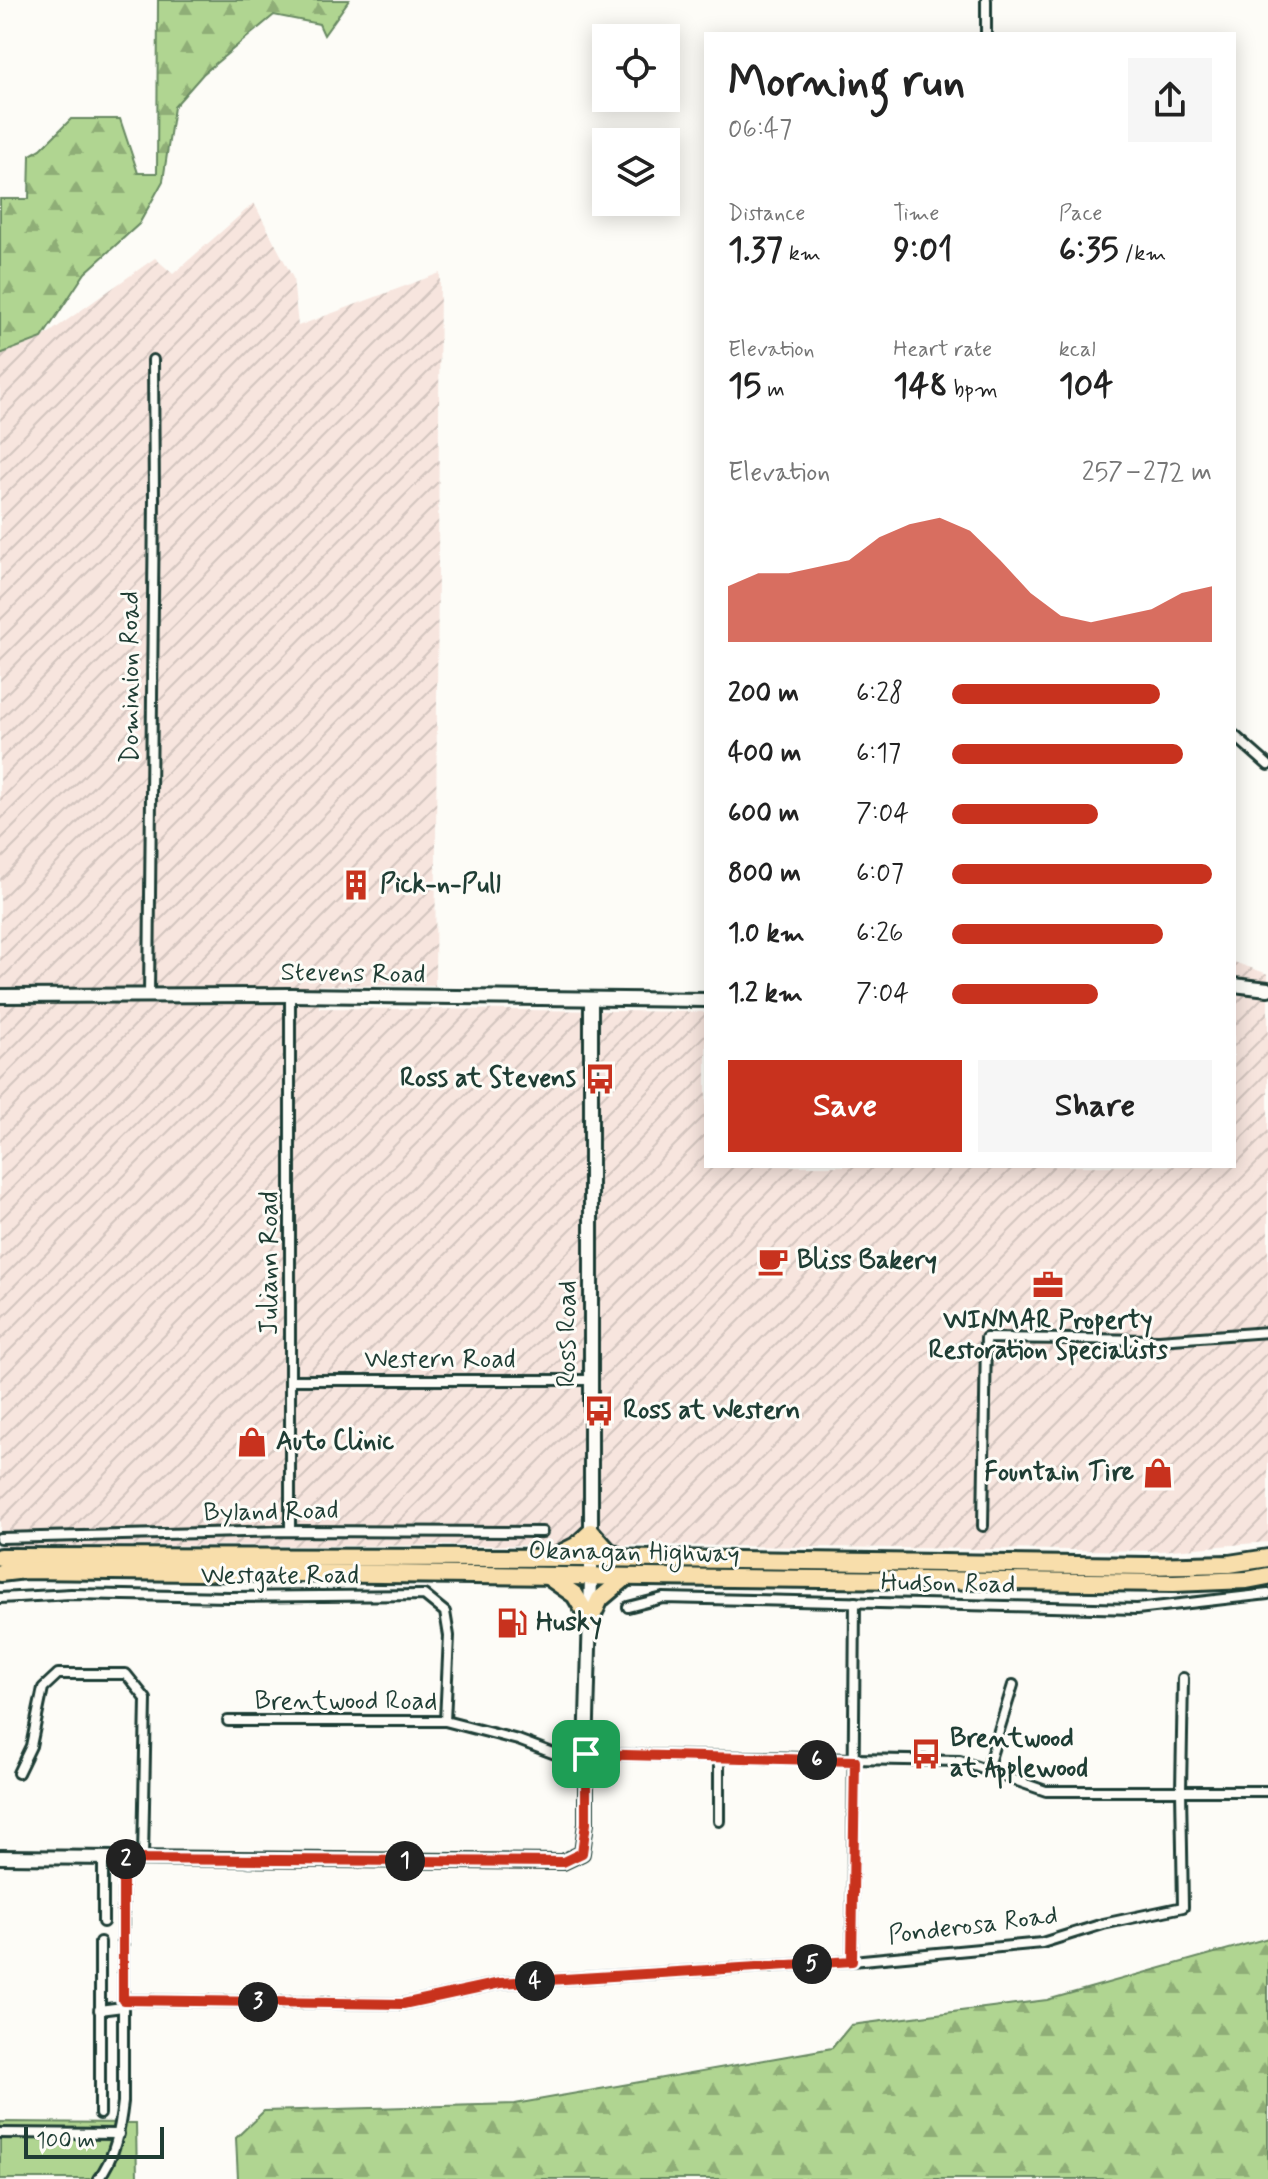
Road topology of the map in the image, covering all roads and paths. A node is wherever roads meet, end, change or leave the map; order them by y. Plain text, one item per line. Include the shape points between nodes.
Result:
1 (986, 0) edge
2 (986, 32) edge
3 (153, 360) dead end
4 (1236, 737) edge
5 (1268, 765) edge
6 (1236, 985) edge
7 (1268, 989) edge
8 (149, 995) junction
9 (290, 995) junction
10 (0, 996) edge
11 (591, 999) junction
12 (704, 1000) edge
13 (1268, 1332) edge
14 (290, 1380) junction
15 (590, 1380) junction
16 (983, 1526) dead end
17 (290, 1531) junction
18 (542, 1532) dead end
19 (591, 1532) junction
20 (0, 1538) edge
21 (0, 1557) edge
22 (551, 1558) junction
23 (591, 1558) junction
24 (624, 1558) junction
25 (1268, 1558) edge
26 (0, 1573) edge
27 (548, 1576) junction
28 (1268, 1576) edge
29 (591, 1577) junction
30 (626, 1577) junction
31 (1268, 1594) edge
32 (0, 1598) edge
33 (855, 1602) junction
34 (628, 1607) dead end
35 (590, 1620) junction
36 (1183, 1678) dead end
37 (1013, 1685) dead end
38 (228, 1721) dead end
39 (445, 1721) junction
40 (586, 1754) junction
41 (719, 1758) junction
42 (855, 1761) junction
43 (987, 1769) junction
44 (18, 1773) dead end
45 (1181, 1790) junction
46 (1268, 1791) edge
47 (719, 1821) dead end
48 (0, 1857) edge
49 (143, 1858) junction
50 (103, 1859) junction
51 (123, 1859) junction
52 (103, 1922) dead end
53 (100, 1942) dead end
54 (852, 1961) junction
55 (123, 2004) junction
56 (99, 2010) junction
57 (100, 2114) dead end
58 (0, 2133) edge
59 (119, 2134) junction
60 (98, 2179) edge

1 - 2 street
3 - 8 street, Dominion Road
4 - 5 street
6 - 7 street
8 - 9 street, Stevens Road
8 - 10 street, Stevens Road
9 - 11 street, Stevens Road
9 - 14 street, Juliann Road
11 - 12 street, Stevens Road
11 - 15 street, Ross Road
13 - 16 street via 1159,1340 986,1338
14 - 15 street, Western Road
14 - 17 street, Juliann Road
15 - 19 street, Ross Road
17 - 18 street, Byland Road
17 - 20 street, Byland Road
19 - 22 highway
19 - 23 street, Ross Road
19 - 24 highway via 608,1551
21 - 22 highway, Okanagan Highway
22 - 23 highway, Okanagan Highway
23 - 24 highway, Okanagan Highway
23 - 29 street, Ross Road
24 - 25 highway, Okanagan Highway via 1147,1566
26 - 27 highway, Okanagan Highway
27 - 29 highway, Okanagan Highway
27 - 35 highway via 575,1595
28 - 30 highway, Okanagan Highway via 1174,1583
29 - 30 highway, Okanagan Highway
29 - 35 street, Ross Road
30 - 35 highway via 600,1599
31 - 33 street, Hudson Road via 1137,1609
32 - 39 street, Westgate Road via 424,1595 445,1612
33 - 34 street, Hudson Road via 663,1598
33 - 42 street
35 - 40 street, Ross Road
36 - 45 street
37 - 43 street
38 - 39 street, Brentwood Road
39 - 40 street, Brentwood Road via 563,1757
40 - 41 street, Brentwood Road
40 - 49 street, Ross Road via 582,1853 563,1862
41 - 42 street, Brentwood Road
41 - 47 street
42 - 43 street, Brentwood Road via 960,1761
42 - 54 street
43 - 45 street, Brentwood Road via 1046,1791
44 - 49 street via 31,1746 43,1688 58,1674 126,1674 146,1699
45 - 46 street, Brentwood Road
45 - 54 street, Ponderosa Road via 1183,1907 1042,1943
48 - 50 street, Ross Road
49 - 51 street, Ross Road
50 - 51 street, Ross Road
50 - 52 street
51 - 55 street
53 - 56 street
54 - 55 street, Ponderosa Road via 500,1983 403,2004
55 - 56 street, Ponderosa Road
55 - 59 street
56 - 57 street
58 - 59 street
59 - 60 street

